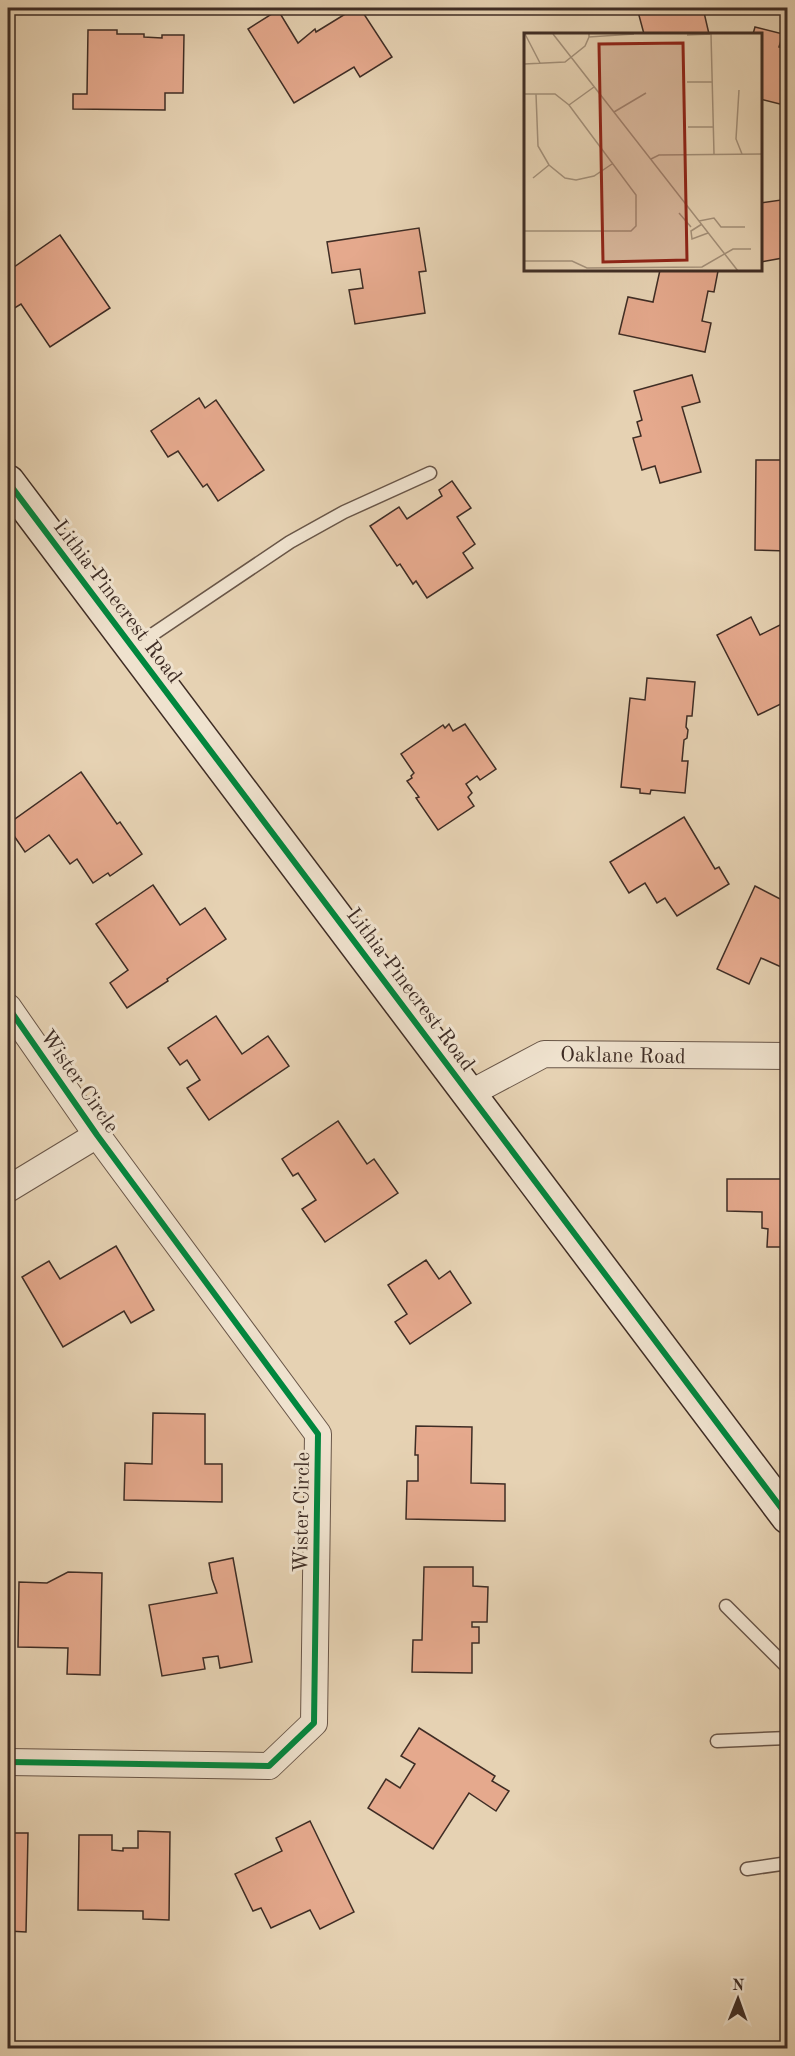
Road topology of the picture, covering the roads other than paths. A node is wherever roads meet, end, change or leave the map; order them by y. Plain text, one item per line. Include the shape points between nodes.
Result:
1 (430, 473) dead end
2 (8, 482) edge
3 (133, 648) junction
4 (8, 1007) edge
5 (788, 1056) edge
6 (469, 1094) junction
7 (97, 1135) junction
8 (8, 1189) edge
9 (788, 1517) edge
10 (726, 1606) dead end
11 (788, 1668) edge
12 (788, 1738) edge
13 (717, 1741) dead end
14 (8, 1762) edge
15 (788, 1863) edge
16 (747, 1869) dead end

1 - 3 lane via 344,512 290,542
2 - 3 main road, Lithia Pinecrest Road
3 - 6 main road, Lithia Pinecrest Road
4 - 7 street, Wister Circle
5 - 6 street, Oaklane Road via 544,1054
6 - 9 main road, Lithia Pinecrest Road
7 - 8 street
7 - 14 street, Wister Circle via 318,1434 314,1723 269,1766
10 - 11 lane
12 - 13 lane
15 - 16 lane

